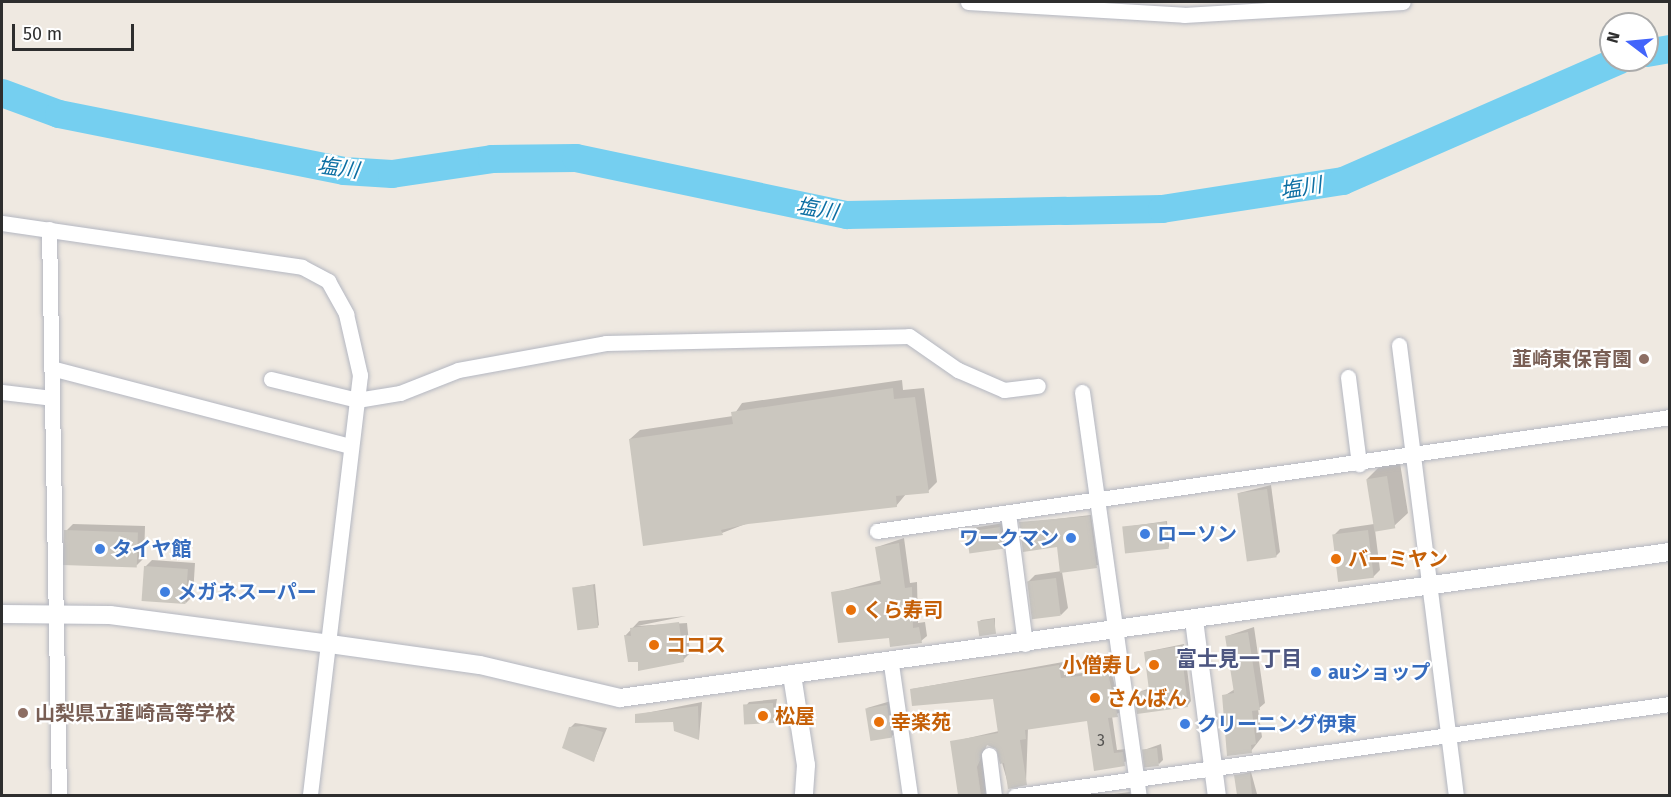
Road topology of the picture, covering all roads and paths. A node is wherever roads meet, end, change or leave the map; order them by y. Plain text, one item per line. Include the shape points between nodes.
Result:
1 (968, 2) edge
2 (1403, 2) edge
3 (1113, 7) edge
4 (2, 223) edge
5 (49, 229) junction
6 (1399, 345) dead end
7 (51, 368) junction
8 (1348, 377) dead end
9 (271, 379) dead end
10 (1038, 386) dead end
11 (2, 392) edge
12 (1082, 392) dead end
13 (52, 398) junction
14 (357, 400) junction
15 (1670, 417) edge
16 (350, 446) junction
17 (1411, 457) junction
18 (1359, 464) junction
19 (1097, 500) junction
20 (1008, 513) junction
21 (877, 531) dead end
22 (1670, 552) edge
23 (1428, 586) junction
24 (2, 614) edge
25 (56, 615) junction
26 (1194, 620) junction
27 (1116, 632) junction
28 (330, 644) junction
29 (1025, 644) junction
30 (891, 664) junction
31 (792, 675) junction
32 (1670, 704) edge
33 (1449, 736) junction
34 (989, 755) dead end
35 (1214, 771) junction
36 (1137, 780) junction
37 (59, 795) edge
38 (310, 795) edge
39 (804, 795) edge
40 (910, 795) edge
41 (994, 795) edge
42 (1015, 795) edge
43 (1139, 795) edge
44 (1217, 795) edge
45 (1456, 795) edge

1 - 3 street
2 - 3 street via 1184,15
4 - 5 street
5 - 7 street
5 - 14 street via 302,267 328,281 346,314 360,375
6 - 17 street
7 - 13 street
7 - 16 street
8 - 18 street
9 - 14 street
10 - 14 street via 1004,390 958,370 909,336 606,343 458,370 400,393
11 - 13 street
12 - 19 street
13 - 25 street
14 - 16 street
15 - 17 street
16 - 28 street
17 - 18 street
17 - 23 street
18 - 19 street
19 - 20 street
19 - 27 street
20 - 21 street
20 - 29 street
22 - 23 street
23 - 26 street
23 - 33 street
24 - 25 street
25 - 28 street via 110,615
25 - 37 street
26 - 27 street
26 - 35 street
27 - 29 street
27 - 36 street
28 - 31 street via 480,665 620,698
28 - 38 street
29 - 30 street
30 - 31 street
30 - 40 street
31 - 39 street via 806,765
32 - 33 street
33 - 35 street
33 - 45 street
34 - 41 street
35 - 36 street
35 - 44 street
36 - 42 street
36 - 43 street

